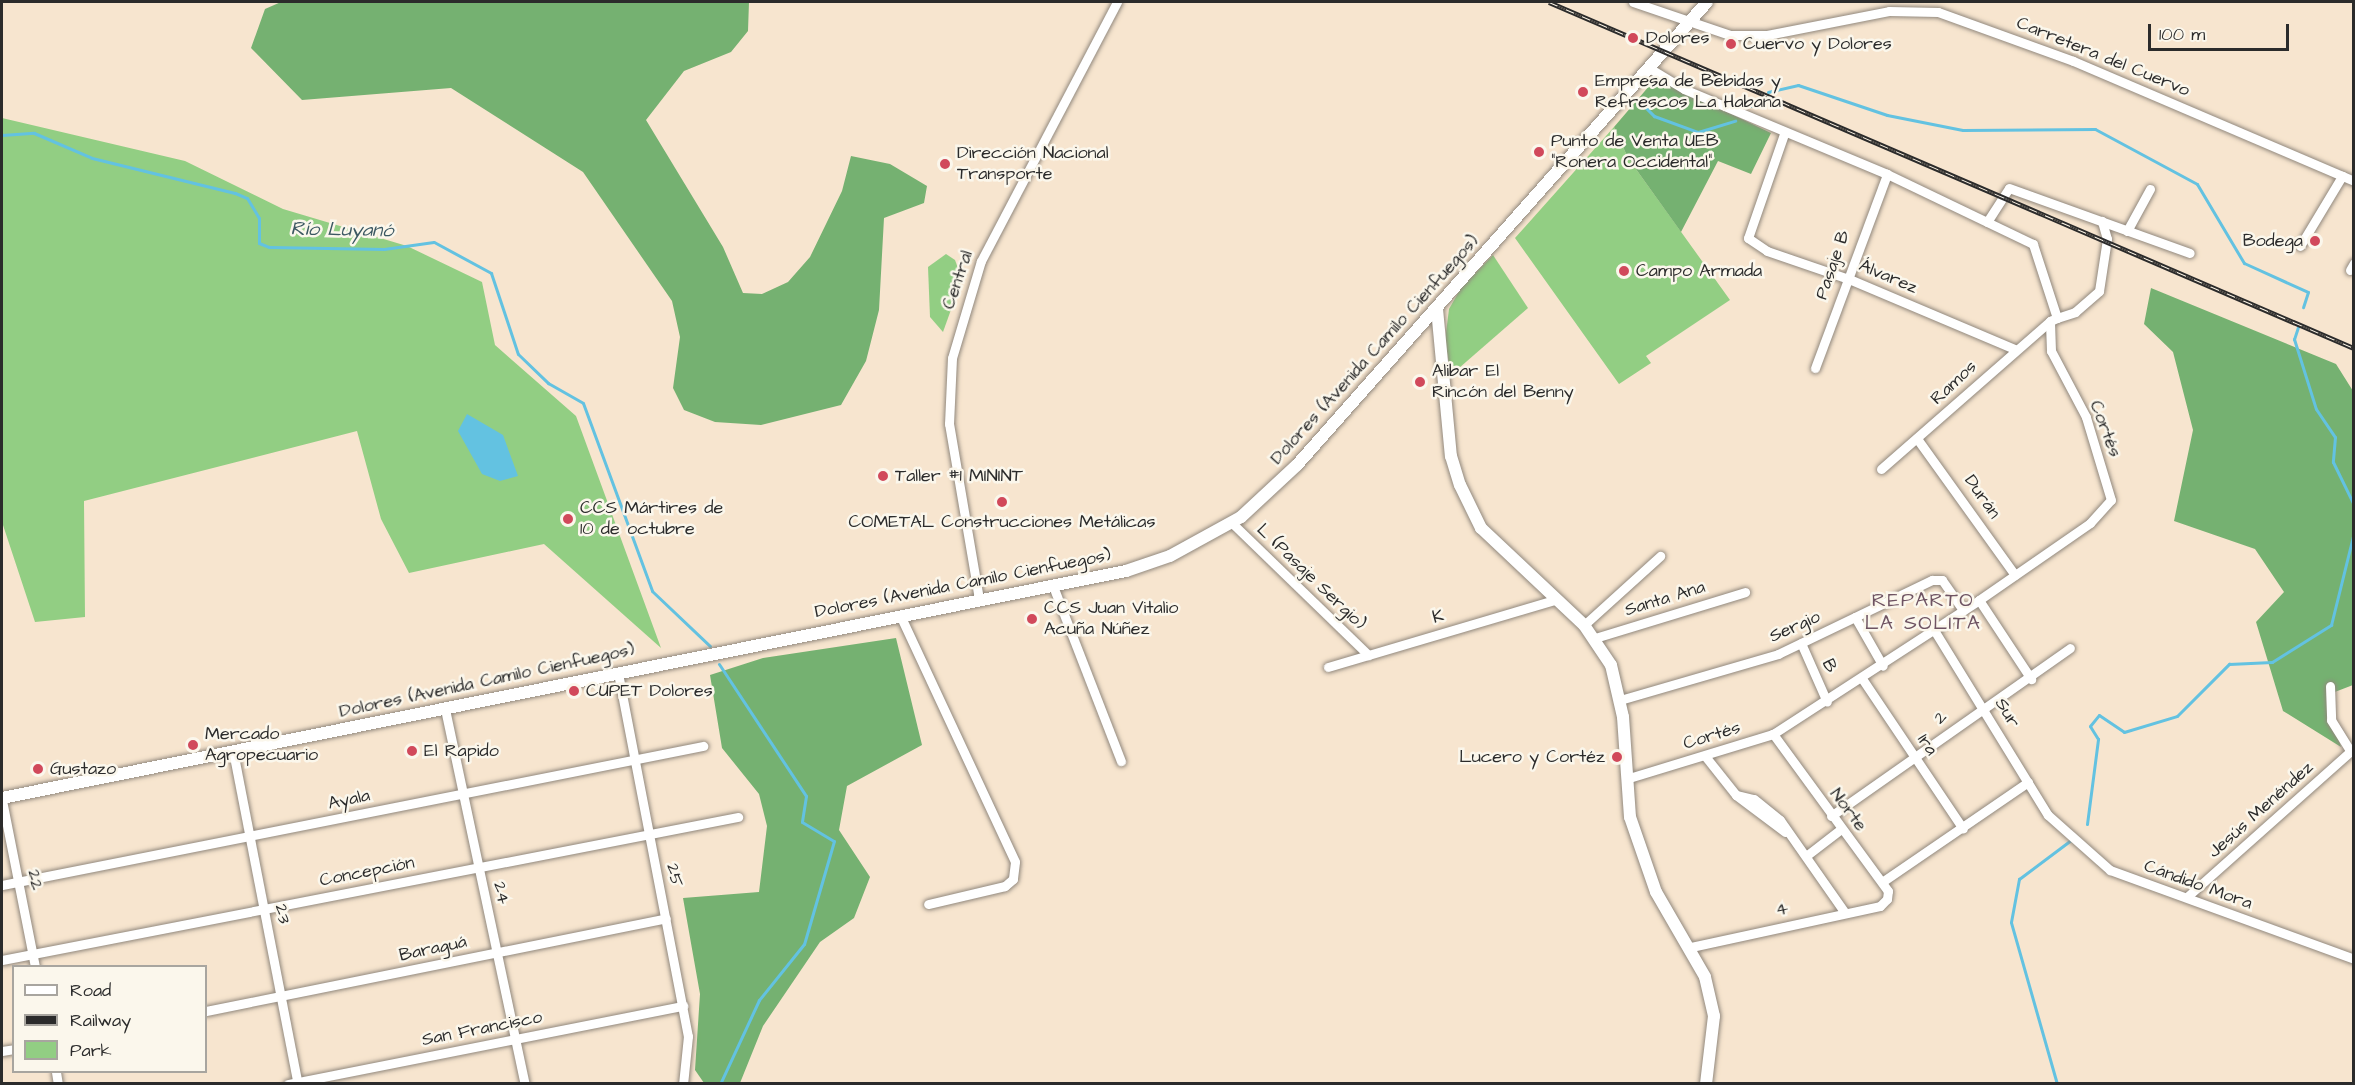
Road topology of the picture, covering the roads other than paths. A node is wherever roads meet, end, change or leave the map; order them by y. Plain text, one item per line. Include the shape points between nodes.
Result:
1 (1117, 2) edge
2 (1632, 2) edge
3 (1707, 2) edge
4 (1689, 23) junction
5 (1648, 68) junction
6 (1784, 134) junction
7 (1887, 174) junction
8 (2342, 176) junction
9 (2354, 181) edge
10 (2150, 189) dead end
11 (2102, 221) junction
12 (1987, 222) junction
13 (2127, 231) junction
14 (2300, 246) dead end
15 (2190, 254) dead end
16 (1849, 279) junction
17 (1437, 309) junction
18 (2053, 320) junction
19 (2015, 349) junction
20 (1815, 368) dead end
21 (1918, 440) junction
22 (1881, 469) dead end
23 (1232, 523) junction
24 (1660, 556) dead end
25 (2015, 575) junction
26 (1053, 586) junction
27 (1745, 592) dead end
28 (979, 599) junction
29 (1557, 599) junction
30 (1979, 600) junction
31 (1963, 610) junction
32 (900, 615) junction
33 (1855, 617) junction
34 (1584, 625) junction
35 (1934, 630) junction
36 (1595, 638) junction
37 (1801, 643) junction
38 (2070, 648) dead end
39 (1368, 655) junction
40 (1883, 666) junction
41 (1328, 668) dead end
42 (618, 673) junction
43 (2031, 679) junction
44 (1863, 680) junction
45 (2330, 686) dead end
46 (1620, 700) junction
47 (1827, 702) junction
48 (1986, 708) junction
49 (445, 709) junction
50 (1773, 734) junction
51 (703, 746) dead end
52 (2351, 748) edge
53 (233, 751) junction
54 (1705, 756) junction
55 (1916, 756) junction
56 (634, 761) junction
57 (1121, 761) dead end
58 (1629, 778) junction
59 (2028, 782) junction
60 (464, 793) junction
61 (2, 799) edge
62 (2048, 815) joint
63 (1831, 816) junction
64 (738, 817) dead end
65 (1841, 829) junction
66 (1963, 829) junction
67 (649, 832) junction
68 (249, 837) junction
69 (1806, 856) junction
70 (478, 867) junction
71 (19, 882) junction
72 (1882, 882) junction
73 (2, 885) edge
74 (2188, 896) junction
75 (928, 904) dead end
76 (264, 909) junction
77 (1845, 913) junction
78 (666, 918) junction
79 (1691, 947) junction
80 (496, 952) junction
81 (32, 954) junction
82 (2354, 958) edge
83 (2, 960) edge
84 (35, 965) edge
85 (280, 997) junction
86 (683, 1006) junction
87 (207, 1011) edge
88 (515, 1039) junction
89 (298, 1082) edge
90 (288, 1083) edge
91 (525, 1083) edge
92 (683, 1083) edge
93 (1706, 1083) edge

1 - 28 street, Central via 981,261 952,358 949,424
2 - 4 street, Carretera del Cuervo
3 - 4 main road, Dolores (Avenida Camilo Cienfuegos)
4 - 5 main road, Dolores (Avenida Camilo Cienfuegos)
4 - 8 street, Carretera del Cuervo via 1730,35 1767,35 1889,11 1938,12 2073,61
5 - 6 street, Cortés
5 - 17 main road, Dolores (Avenida Camilo Cienfuegos)
6 - 7 street, Cortés
6 - 16 street, Álvarez via 1748,238 1767,250
7 - 12 street, Cortés
7 - 16 street, Pasaje B
8 - 9 street, Carretera del Cuervo
8 - 14 street
10 - 13 street
11 - 12 street via 2009,188
11 - 13 street
11 - 18 street, Ramos via 2107,239 2099,291 2075,312
12 - 18 street, Cortés via 2033,244
13 - 15 street
16 - 19 street, Álvarez
16 - 20 street, Pasaje B
17 - 23 main road, Dolores (Avenida Camilo Cienfuegos) via 1297,465
17 - 29 main road via 1451,456 1460,485 1481,528
18 - 19 street, Ramos
18 - 25 street, Cortés via 2051,351 2086,417 2111,500 2090,523
19 - 21 street, Ramos
21 - 22 street, Ramos
21 - 25 street, Durán
23 - 26 main road, Dolores (Avenida Camilo Cienfuegos) via 1170,556
23 - 39 street, L (Pasaje Sergio)
24 - 34 street
25 - 30 street, Cortés
26 - 28 main road, Dolores (Avenida Camilo Cienfuegos)
26 - 57 street
27 - 36 street, Santa Ana
28 - 32 main road, Dolores (Avenida Camilo Cienfuegos)
29 - 34 main road
29 - 39 street, K
30 - 31 street, Cortés
30 - 43 street
31 - 33 street, Sergio via 1942,580 1932,580
31 - 35 street, Cortés
32 - 42 main road, Dolores (Avenida Camilo Cienfuegos)
32 - 75 street via 1015,862 1013,879 1005,886
33 - 37 street, Sergio
33 - 40 street
34 - 36 main road
35 - 40 street, Cortés
35 - 48 street, Sur
36 - 46 main road via 1611,665
37 - 46 street, Sergio
37 - 47 street, B
38 - 43 street, 2
39 - 41 street, K
40 - 44 street, Cortés
42 - 49 main road, Dolores (Avenida Camilo Cienfuegos)
42 - 56 street, 25
43 - 48 street, 2
44 - 47 street, Cortés
44 - 55 street, 1ra
45 - 52 street via 2331,720
46 - 58 main road
47 - 50 street, Cortés
48 - 55 street, 2
48 - 59 street, Sur
49 - 53 main road, Dolores (Avenida Camilo Cienfuegos)
49 - 60 street, 24
50 - 54 street, Cortés
50 - 63 street, Norte
51 - 56 street, Ayala
52 - 74 street, Jesús Menéndez via 2311,790
53 - 61 main road, Dolores (Avenida Camilo Cienfuegos)
53 - 68 street, 23
54 - 58 street, Cortés
54 - 69 street via 1736,795 1792,837
55 - 63 street, 2
55 - 66 street, 1ra
56 - 60 street, Ayala
56 - 67 street, 25
58 - 79 main road via 1630,817 1645,866
59 - 62 street, Sur
59 - 66 street
60 - 68 street, Ayala
60 - 70 street, 24
61 - 71 street, 22
62 - 74 street, Cándido Mora via 2110,870
63 - 65 street, Norte
64 - 67 street, Concepción
65 - 69 street
65 - 72 street, Norte
66 - 72 street
67 - 70 street, Concepción
67 - 78 street, 25
68 - 71 street, Ayala
68 - 76 street, 23
69 - 77 street
70 - 76 street, Concepción
70 - 80 street, 24
71 - 73 street, Ayala
71 - 81 street, 22
72 - 77 street, 4 via 1888,891 1880,906
74 - 82 street, Cándido Mora
76 - 81 street, Concepción
76 - 85 street, 23
77 - 79 street, 4
78 - 80 street, Baraguá
78 - 86 street, 25
79 - 93 main road via 1714,1016
80 - 85 street, Baraguá
80 - 88 street, 24
81 - 83 street, Concepción
81 - 84 street, 22
85 - 87 street, Baraguá
85 - 89 street, 23
86 - 88 street, San Francisco
86 - 92 street, 25 via 688,1054
88 - 89 street, San Francisco
88 - 91 street, 24
89 - 90 street, San Francisco

